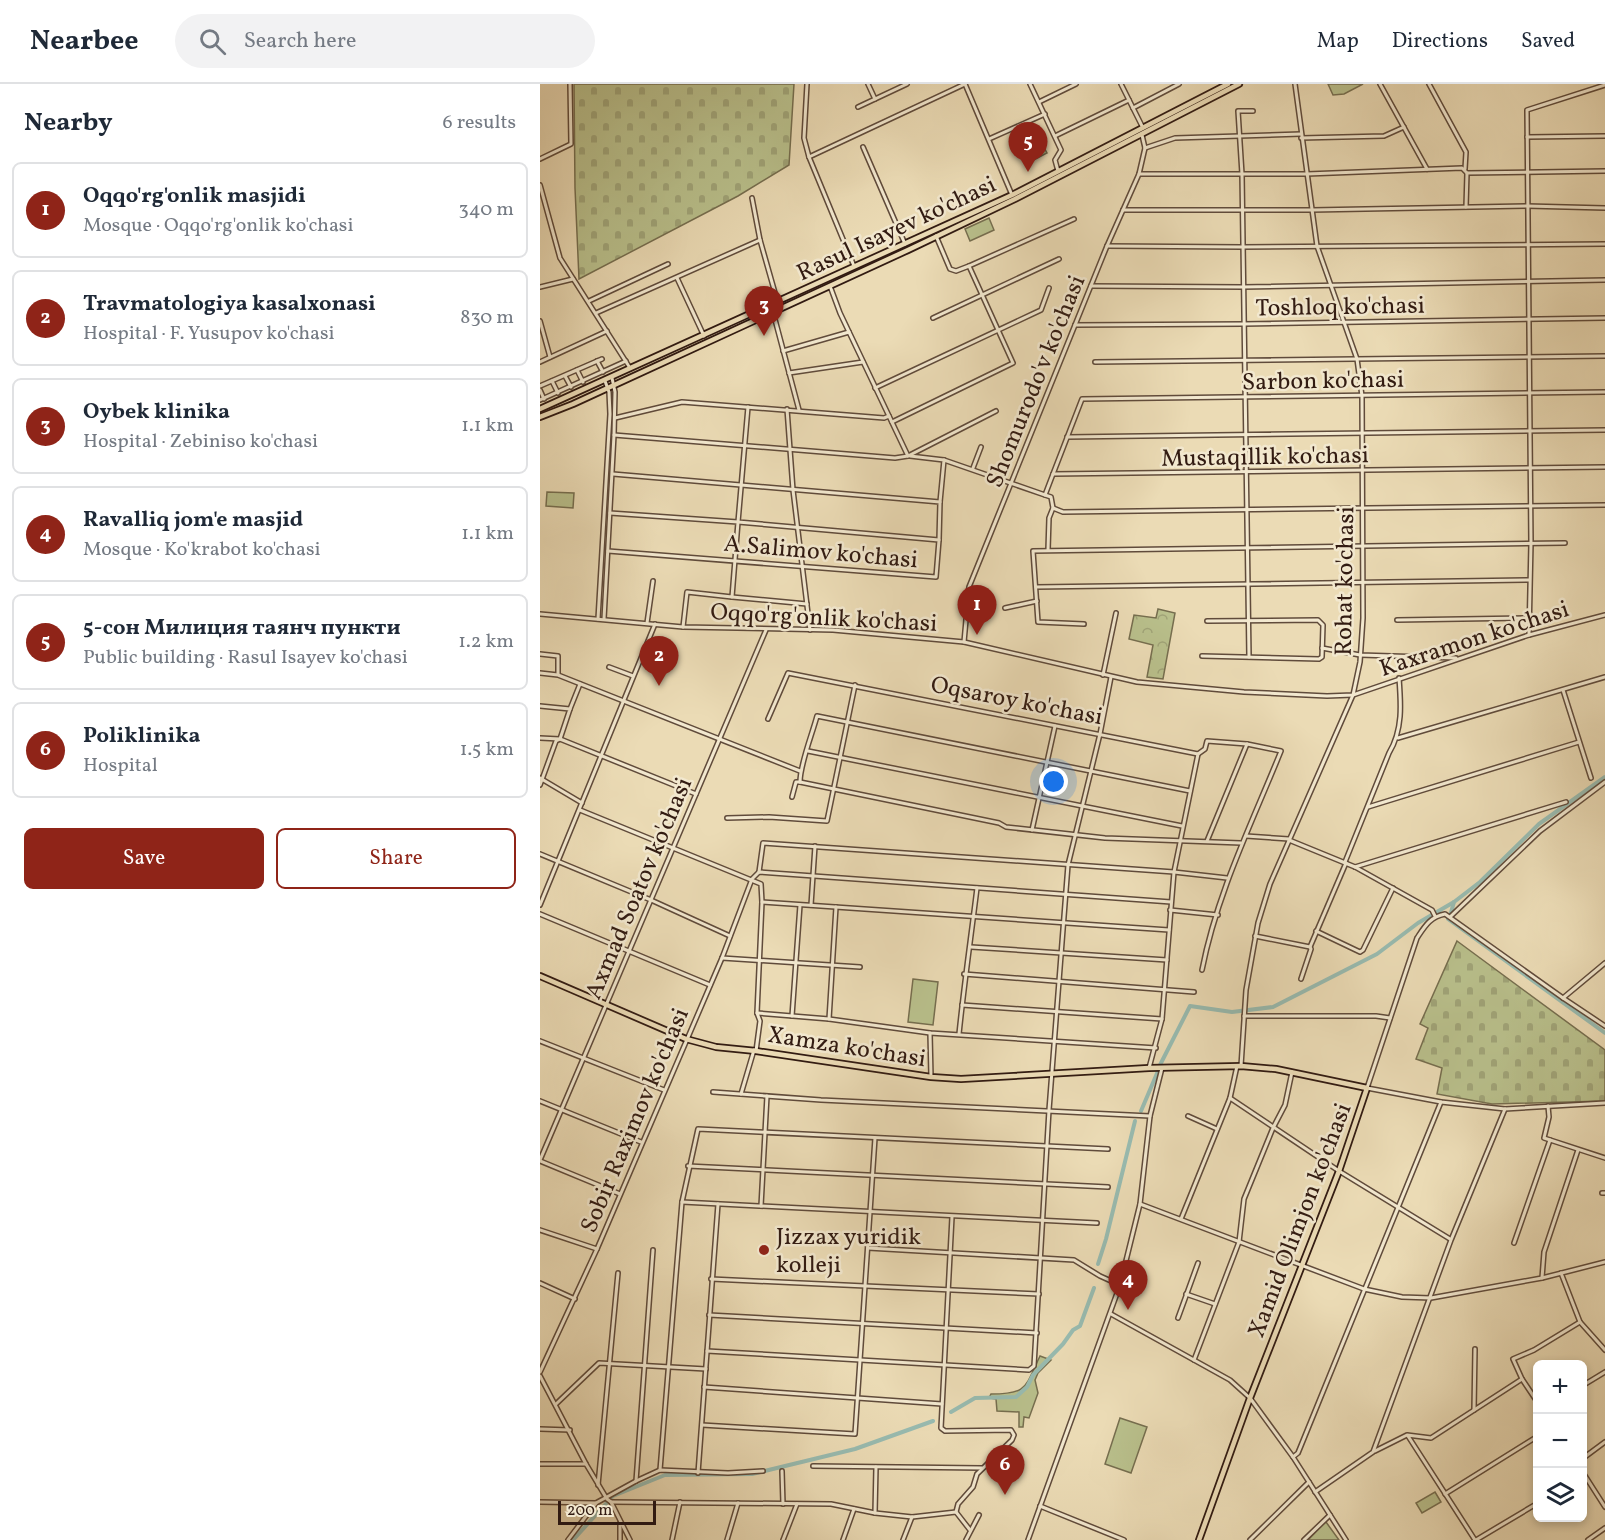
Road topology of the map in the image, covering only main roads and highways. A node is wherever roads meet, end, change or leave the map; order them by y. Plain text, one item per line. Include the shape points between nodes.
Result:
1 (1228, 84) edge
2 (1239, 84) edge
3 (1143, 132) junction
4 (905, 244) junction
5 (908, 250) junction
6 (540, 409) edge
7 (540, 417) edge
8 (540, 976) edge
9 (1367, 1088) joint
10 (1199, 1540) edge

1 - 3 main road, Rasul Isayev ko'chasi
2 - 3 main road, Rasul Isayev ko'chasi
3 - 4 main road, Rasul Isayev ko'chasi
3 - 5 main road, Rasul Isayev ko'chasi
4 - 5 main road
4 - 6 main road, Rasul Isayev ko'chasi
5 - 7 main road, Rasul Isayev ko'chasi
8 - 9 main road, Xamza ko'chasi via 686,1039 716,1047 931,1077 961,1079 1239,1066 1292,1072
9 - 10 main road, Xamid Olimjon ko'chasi via 1340,1171 1250,1398

